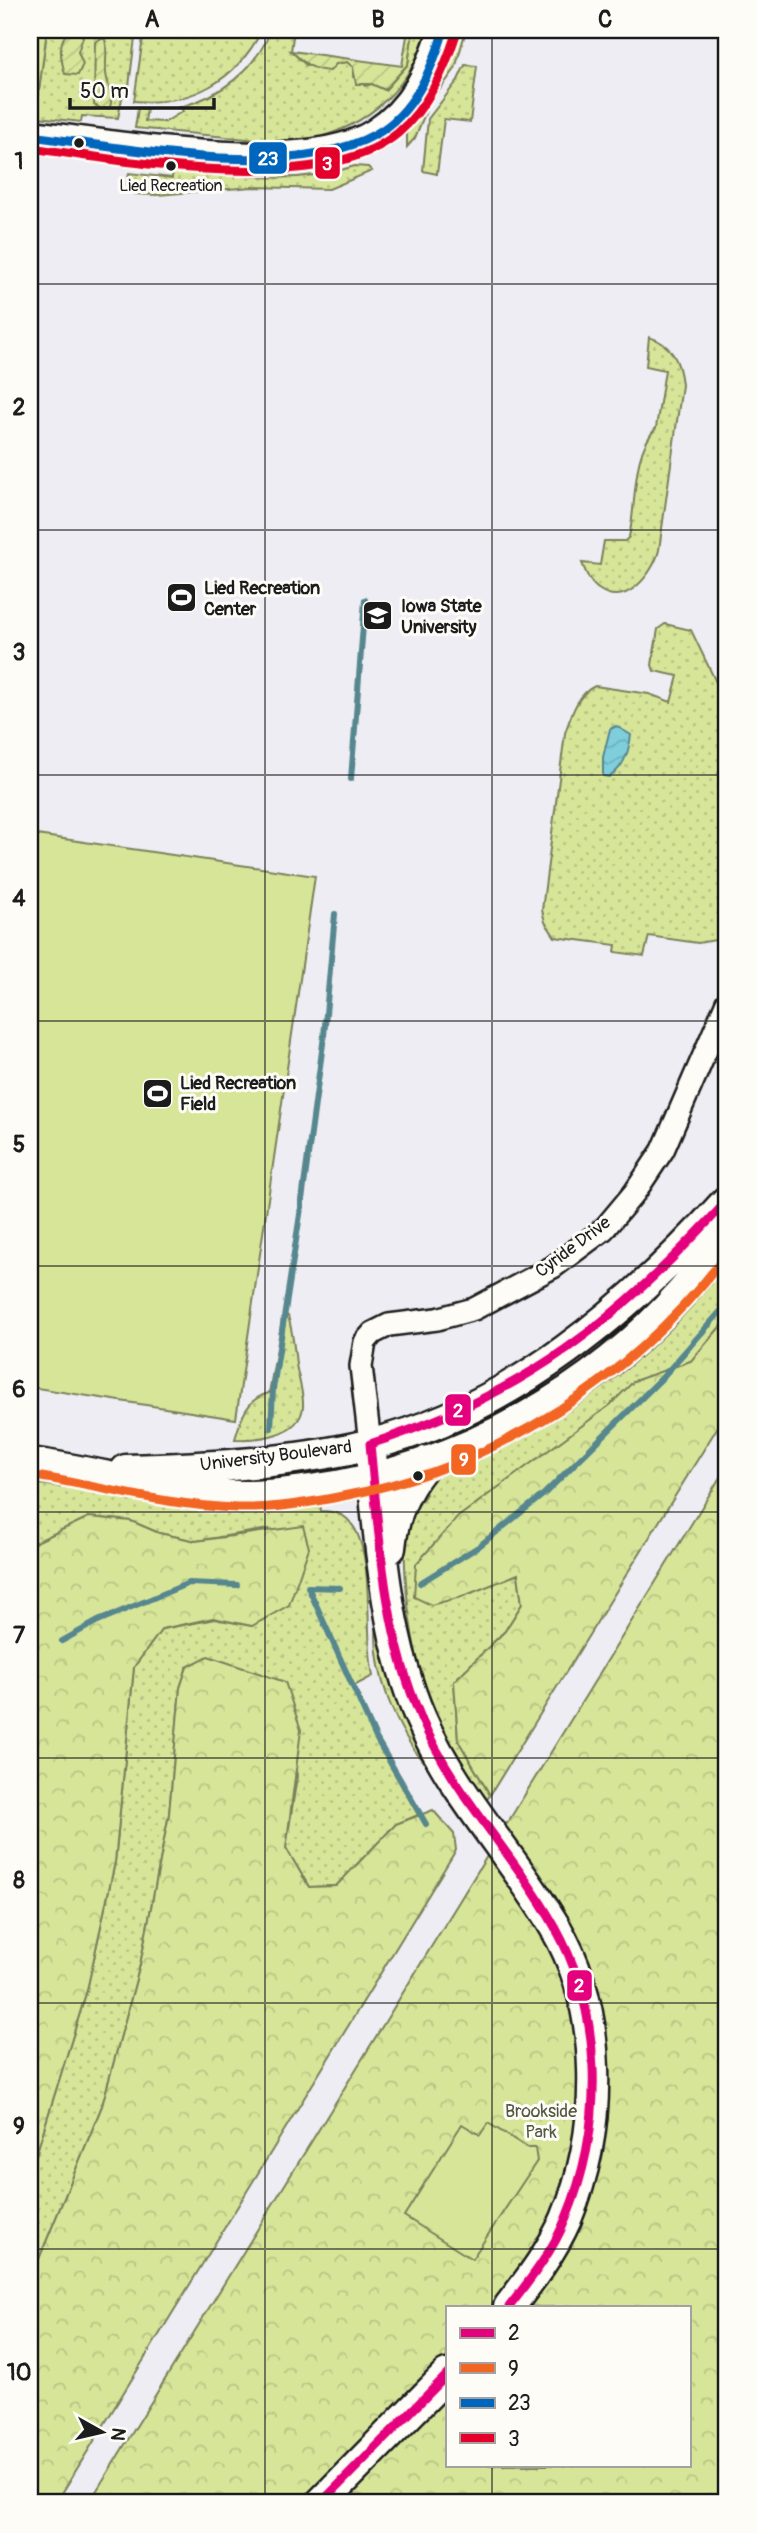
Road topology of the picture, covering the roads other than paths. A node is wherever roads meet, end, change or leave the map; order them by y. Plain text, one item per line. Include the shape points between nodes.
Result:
1 (444, 30) edge
2 (30, 136) edge
3 (727, 1002) edge
4 (727, 1201) edge
5 (727, 1234) edge
6 (370, 1444) junction
7 (428, 1461) junction
8 (30, 1464) edge
9 (80, 1470) junction
10 (373, 1479) junction
11 (386, 1576) junction
12 (510, 2306) edge
13 (446, 2376) edge
14 (321, 2503) edge

1 - 2 main road via 425,83 407,106 376,134 331,152 300,158 234,157
3 - 6 street, Cyride Drive via 663,1150 604,1229 553,1267 474,1309 389,1325 373,1333 366,1342 361,1366
4 - 6 main road, University Boulevard via 653,1280 545,1363 475,1405
5 - 7 main road, University Boulevard via 678,1298 585,1380 523,1418
6 - 9 main road, University Boulevard via 244,1463
6 - 10 main road
7 - 10 main road, University Boulevard
7 - 11 main road via 399,1505
8 - 9 main road, University Boulevard
9 - 10 main road, University Boulevard via 197,1494 241,1496
10 - 11 main road
11 - 12 main road via 392,1616 420,1717 463,1796 558,1931 585,2011 594,2077 591,2122 579,2180 565,2222
13 - 14 main road

